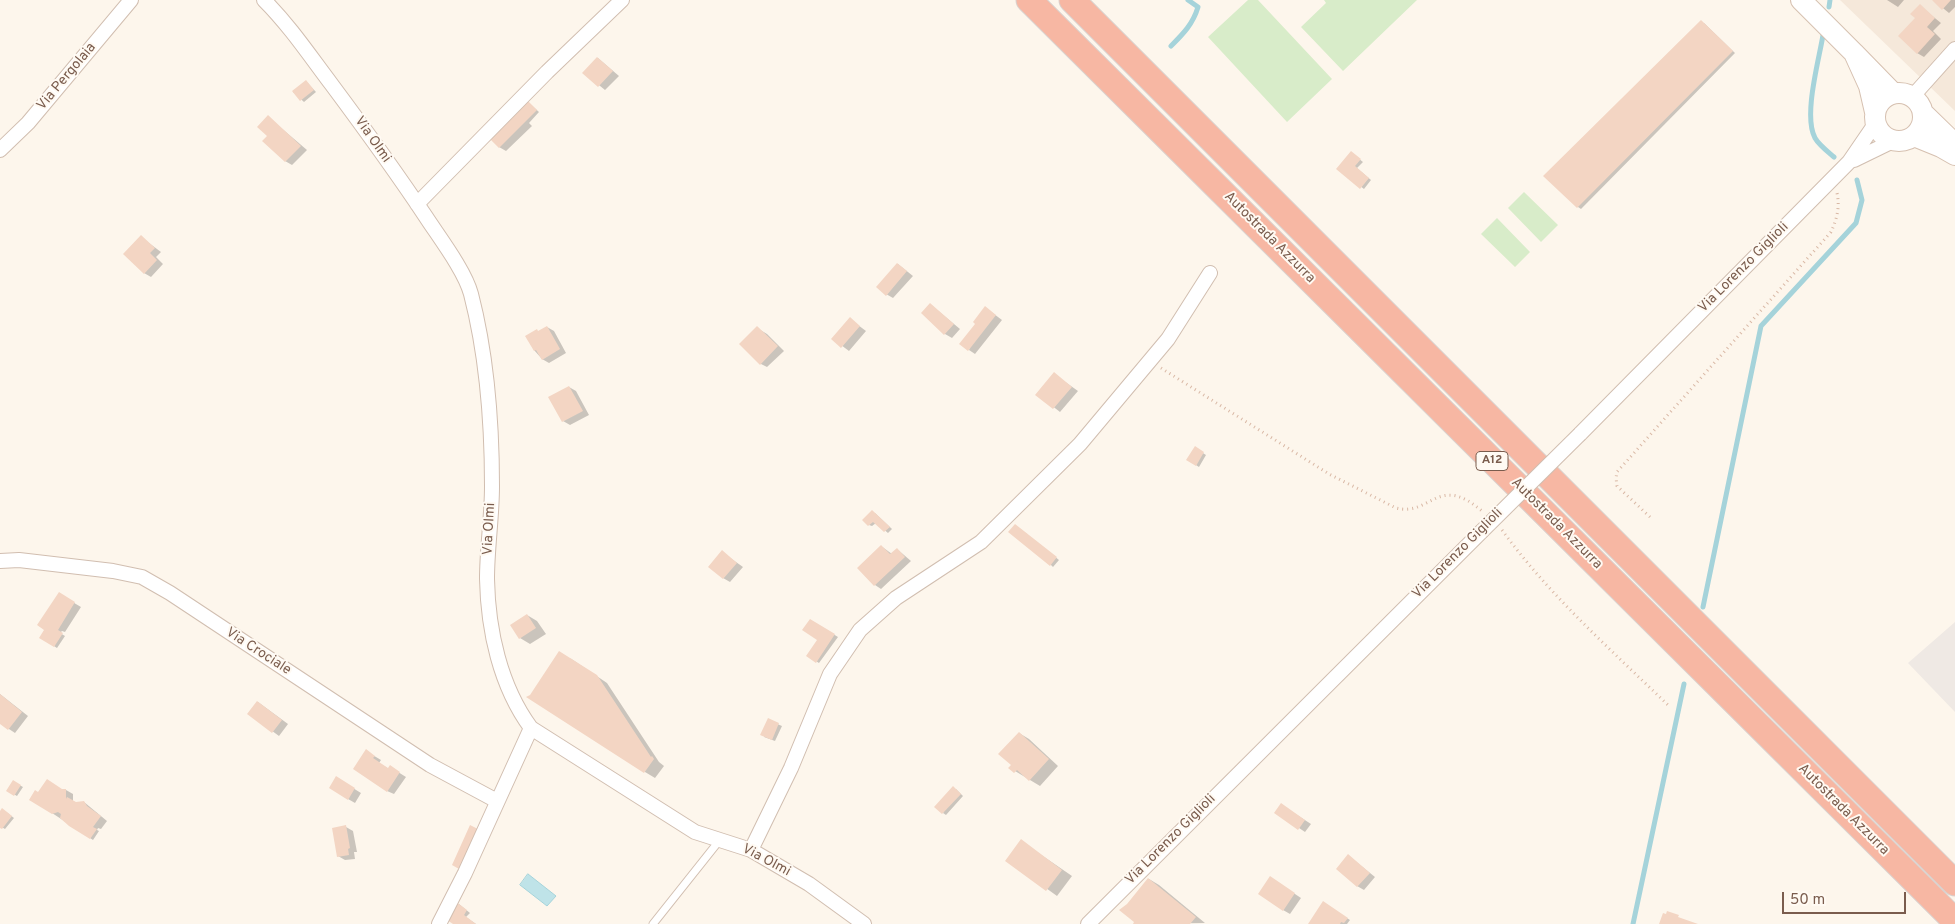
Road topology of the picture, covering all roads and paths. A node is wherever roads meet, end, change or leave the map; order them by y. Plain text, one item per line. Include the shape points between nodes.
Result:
1 (131, 0) edge
2 (264, 0) edge
3 (622, 0) edge
4 (1029, 0) edge
5 (1072, 0) edge
6 (1801, 0) edge
7 (1955, 49) edge
8 (1854, 53) junction
9 (1902, 95) junction
10 (1923, 113) junction
11 (1875, 118) junction
12 (1914, 136) junction
13 (1892, 141) junction
14 (1955, 144) edge
15 (0, 150) edge
16 (1955, 155) edge
17 (1849, 162) junction
18 (1833, 178) junction
19 (417, 204) junction
20 (1210, 273) dead end
21 (1150, 361) junction
22 (1487, 516) dead end
23 (1650, 517) dead end
24 (1500, 527) dead end
25 (0, 561) edge
26 (1668, 705) dead end
27 (531, 728) junction
28 (497, 801) junction
29 (719, 841) junction
30 (751, 850) junction
31 (1955, 883) edge
32 (1955, 921) edge
33 (439, 924) edge
34 (653, 924) edge
35 (864, 924) edge
36 (1088, 924) edge

1 - 15 street, Via Pergolaia via 28,123
2 - 19 street, Via Olmi via 298,38
3 - 19 street
4 - 32 highway, Autostrada Azzurra / A12
5 - 31 highway, Autostrada Azzurra / A12
6 - 8 main road
7 - 9 street
8 - 9 main road
8 - 11 main road via 1869,86
9 - 10 main road via 1921,107
9 - 11 main road via 1882,100
10 - 12 main road via 1922,126
10 - 14 main road
11 - 13 main road via 1879,132
11 - 17 street, Via Lorenzo Giglioli
12 - 13 main road via 1900,142
12 - 16 main road
13 - 17 street, Via Lorenzo Giglioli
17 - 18 street, Via Lorenzo Giglioli
18 - 23 path via 1838,219 1831,232 1617,472 1617,486
18 - 36 street, Via Lorenzo Giglioli, bridge
19 - 27 street, Via Olmi via 470,291 480,335 491,417 489,607 500,666 519,711
20 - 21 street
21 - 22 path via 1369,496 1405,510 1444,495 1454,496 1465,498
21 - 30 street via 1080,444 981,542 896,598 860,630 830,674 791,768
24 - 26 path via 1522,558 1565,605
25 - 28 street, Via Crociale via 20,560 142,577 430,765
27 - 28 street
27 - 29 street, Via Olmi via 694,832
28 - 33 street
29 - 30 street, Via Olmi
29 - 34 lane
30 - 35 street, Via Olmi via 808,884

